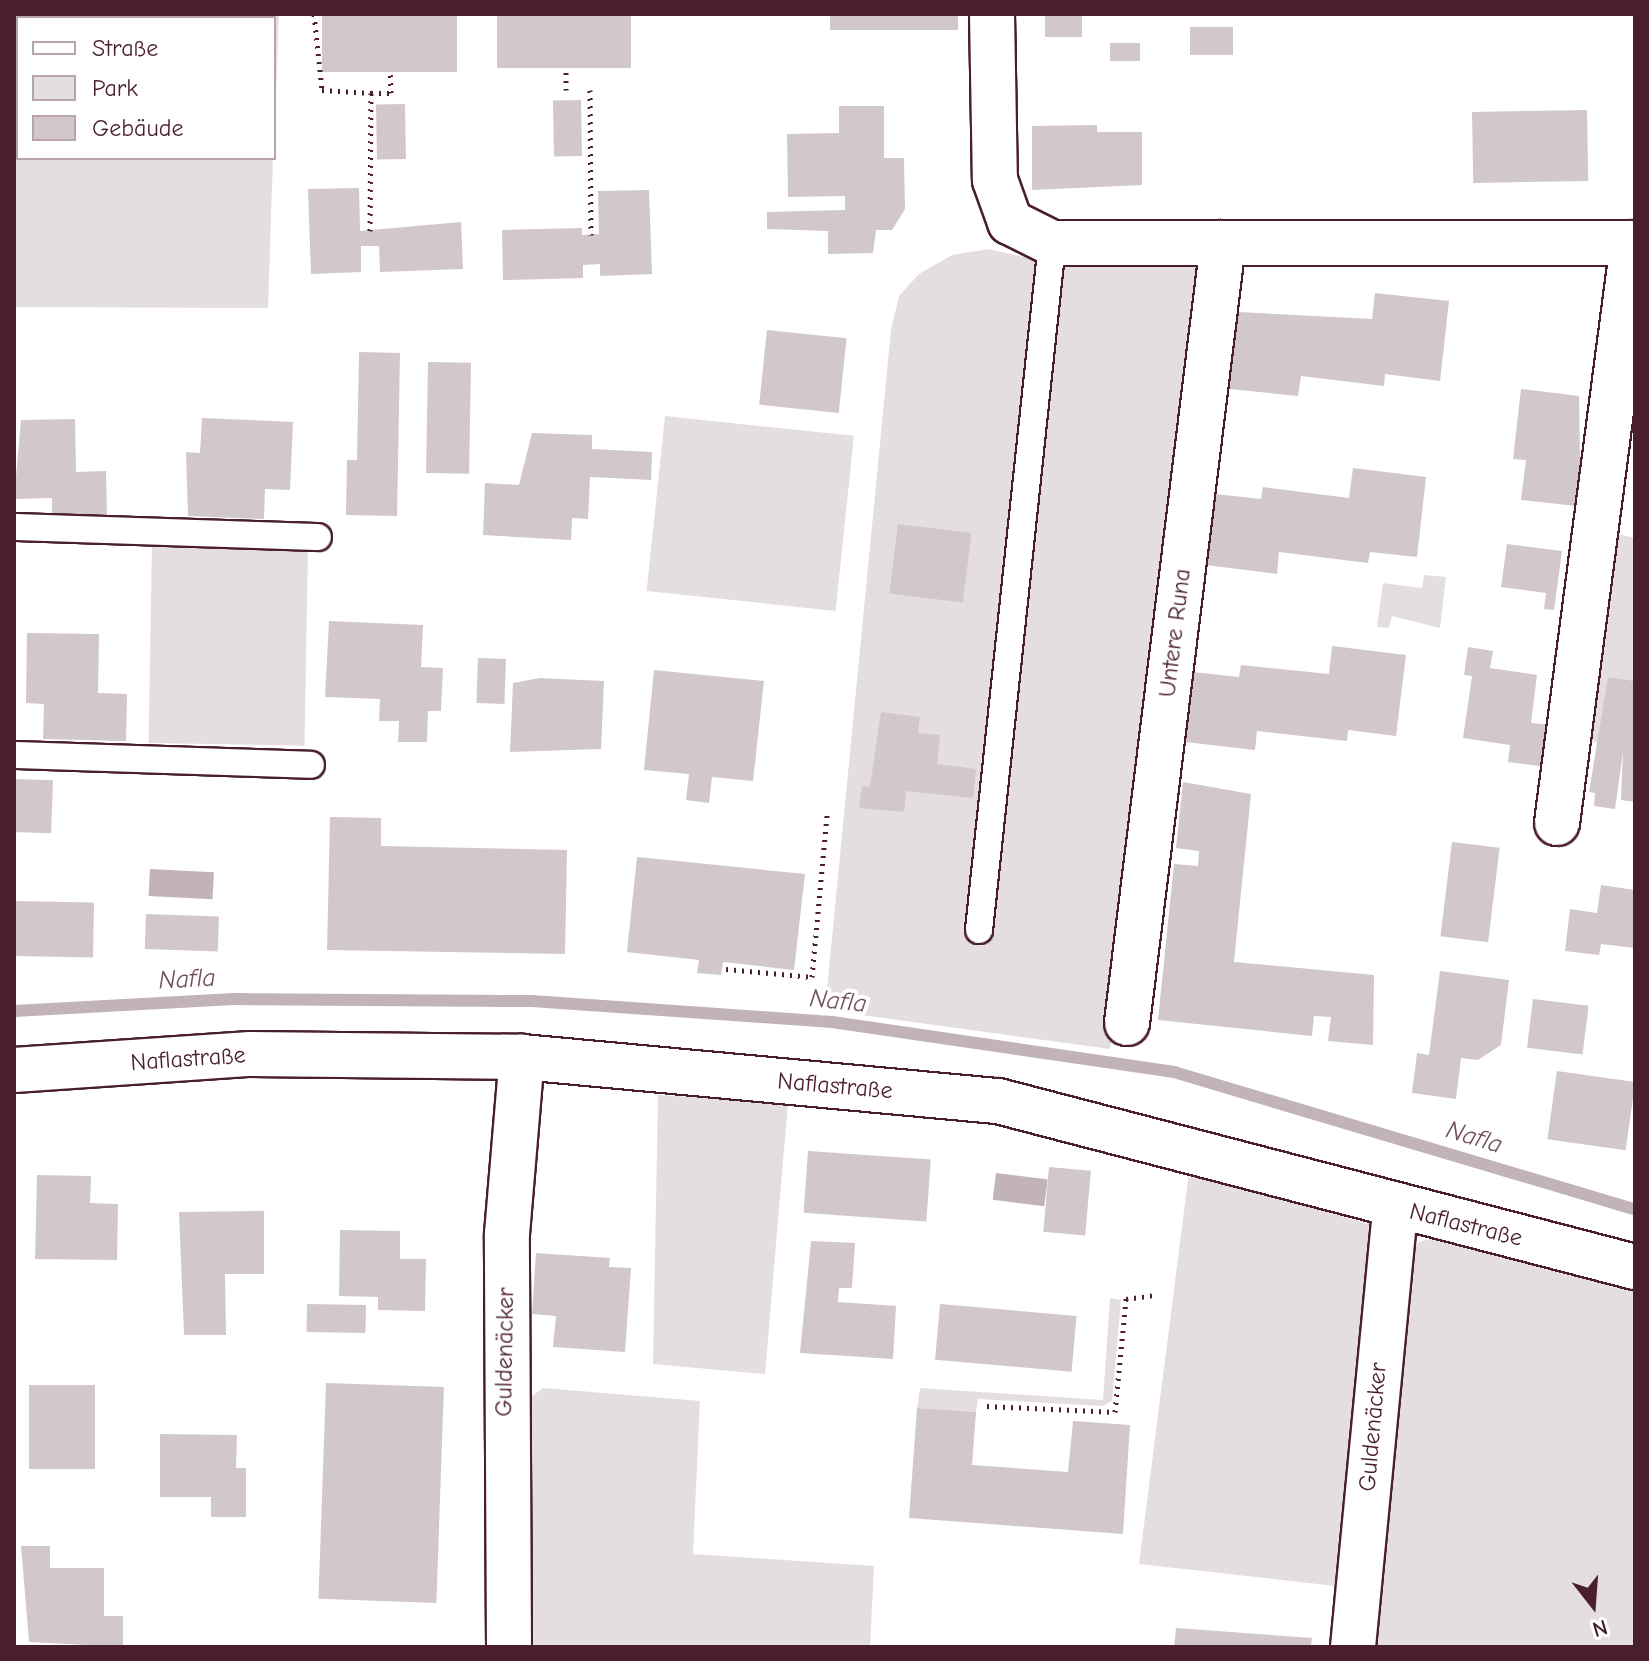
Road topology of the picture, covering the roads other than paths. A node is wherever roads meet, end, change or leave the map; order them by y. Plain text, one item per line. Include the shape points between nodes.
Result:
1 (992, 14) edge
2 (1052, 243) junction
3 (1223, 243) junction
4 (1634, 243) edge
5 (14, 527) edge
6 (318, 537) dead end
7 (14, 755) edge
8 (311, 765) dead end
9 (1557, 823) dead end
10 (979, 930) dead end
11 (1127, 1023) dead end
12 (522, 1057) junction
13 (14, 1070) edge
14 (1395, 1207) junction
15 (1635, 1267) edge
16 (509, 1647) edge
17 (1353, 1647) edge

1 - 2 street via 995,180 1010,222
2 - 3 street
2 - 10 lane
3 - 4 street
3 - 11 street, Untere Runa
4 - 9 street
5 - 6 lane
7 - 8 lane
12 - 13 street, Naflastraße via 250,1054
12 - 14 street, Naflastraße via 998,1101
12 - 16 street, Guldenäcker via 506,1264
14 - 15 street, Naflastraße
14 - 17 street, Guldenäcker

